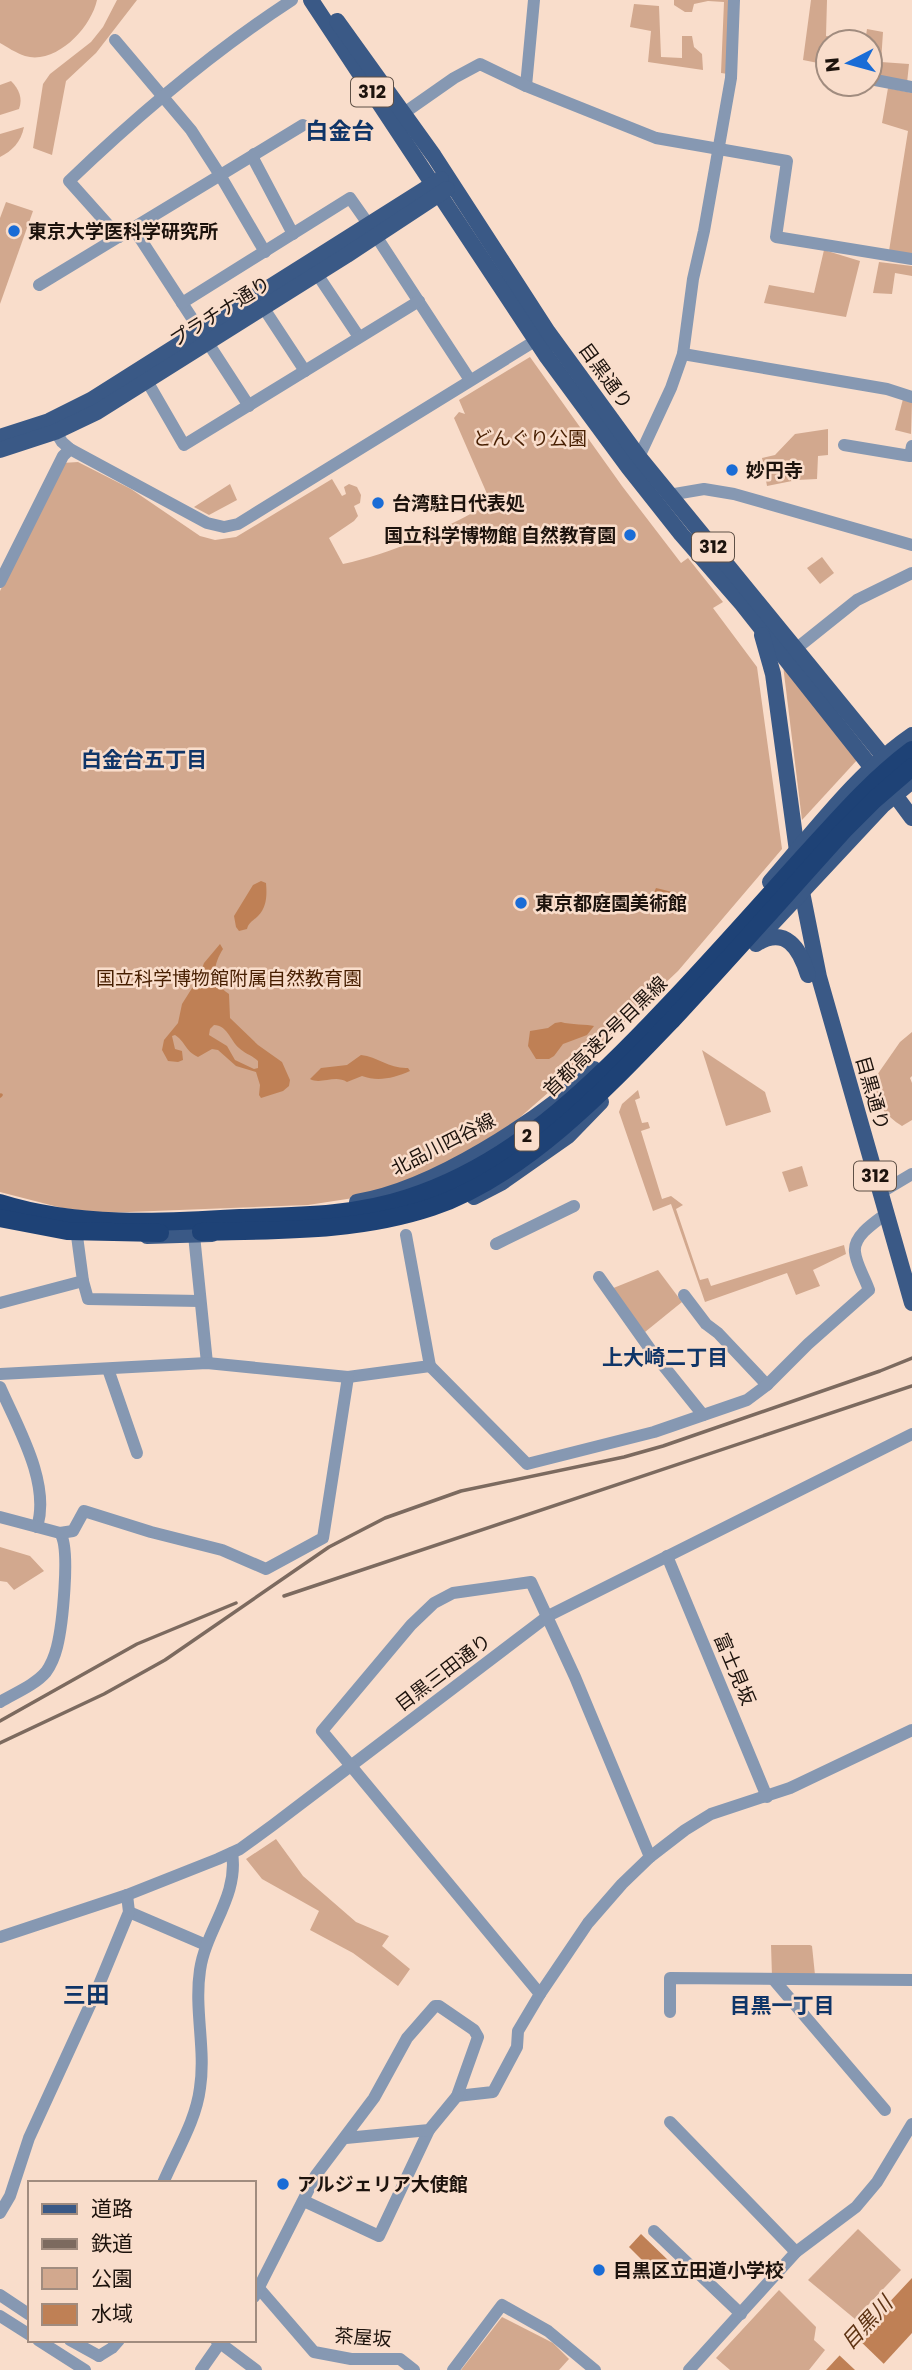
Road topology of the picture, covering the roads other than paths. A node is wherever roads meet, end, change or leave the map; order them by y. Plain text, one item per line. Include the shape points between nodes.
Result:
1 (292, 0) edge
2 (311, 0) edge
3 (322, 0) edge
4 (534, 0) edge
5 (734, 0) edge
6 (115, 40) dead end
7 (884, 82) edge
8 (526, 86) junction
9 (912, 87) edge
10 (162, 98) junction
11 (404, 113) junction
12 (303, 125) dead end
13 (718, 149) junction
14 (254, 154) junction
15 (220, 175) junction
16 (442, 185) junction
17 (134, 229) junction
18 (373, 231) junction
19 (293, 234) junction
20 (119, 237) junction
21 (265, 252) junction
22 (912, 259) edge
23 (317, 274) junction
24 (39, 285) dead end
25 (419, 301) junction
26 (182, 303) junction
27 (260, 303) junction
28 (542, 336) junction
29 (205, 337) junction
30 (359, 337) junction
31 (683, 354) junction
32 (305, 371) junction
33 (470, 380) junction
34 (147, 381) junction
35 (912, 397) edge
36 (249, 406) junction
37 (52, 426) junction
38 (0, 436) edge
39 (844, 444) dead end
40 (912, 446) edge
41 (70, 449) junction
42 (0, 450) edge
43 (639, 457) junction
44 (669, 495) junction
45 (912, 545) edge
46 (912, 573) edge
47 (0, 582) edge
48 (742, 604) junction
49 (797, 648) junction
50 (912, 735) edge
51 (912, 750) edge
52 (878, 762) junction
53 (912, 767) edge
54 (906, 789) edge
55 (912, 818) edge
56 (797, 852) junction
57 (802, 892) junction
58 (720, 938) junction
59 (750, 947) junction
60 (838, 1048) junction
61 (910, 1179) edge
62 (880, 1193) junction
63 (0, 1196) edge
64 (0, 1203) edge
65 (574, 1206) dead end
66 (386, 1212) junction
67 (886, 1214) junction
68 (0, 1219) edge
69 (194, 1235) junction
70 (77, 1236) junction
71 (406, 1236) dead end
72 (496, 1244) dead end
73 (906, 1262) edge
74 (599, 1277) dead end
75 (83, 1281) junction
76 (684, 1295) dead end
77 (200, 1301) junction
78 (0, 1303) edge
79 (912, 1303) edge
80 (207, 1363) junction
81 (430, 1366) junction
82 (108, 1369) junction
83 (0, 1374) edge
84 (348, 1377) junction
85 (767, 1385) junction
86 (0, 1387) edge
87 (702, 1415) junction
88 (912, 1434) edge
89 (137, 1453) dead end
90 (0, 1517) edge
91 (37, 1527) junction
92 (60, 1533) junction
93 (667, 1556) junction
94 (548, 1616) junction
95 (0, 1702) edge
96 (912, 1731) edge
97 (351, 1766) junction
98 (767, 1797) junction
99 (232, 1853) junction
100 (650, 1857) junction
101 (127, 1895) junction
102 (129, 1912) junction
103 (0, 1937) edge
104 (206, 1945) junction
105 (774, 1980) junction
106 (912, 1980) edge
107 (540, 1994) junction
108 (670, 2012) dead end
109 (457, 2096) junction
110 (885, 2110) dead end
111 (670, 2122) dead end
112 (912, 2124) edge
113 (429, 2130) junction
114 (346, 2138) junction
115 (164, 2181) edge
116 (304, 2201) junction
117 (0, 2213) edge
118 (654, 2231) dead end
119 (796, 2252) junction
120 (256, 2289) edge
121 (0, 2295) edge
122 (28, 2314) edge
123 (741, 2314) junction
124 (0, 2316) edge
125 (28, 2334) edge
126 (41, 2342) edge
127 (74, 2342) edge
128 (102, 2342) edge
129 (117, 2342) edge
130 (219, 2342) edge
131 (221, 2342) edge
132 (99, 2356) junction
133 (85, 2370) edge
134 (201, 2370) edge
135 (256, 2370) edge
136 (414, 2370) edge
137 (453, 2370) edge
138 (595, 2370) edge
139 (689, 2370) edge

1 - 10 street via 240,34
2 - 16 main road, 目黒通り / 312
3 - 11 main road, 目黒通り / 312
4 - 8 street
5 - 13 street via 731,78
6 - 10 street
7 - 9 street
8 - 11 street via 480,64
8 - 13 street via 656,138
10 - 15 street via 191,130
10 - 20 street via 69,181
11 - 16 main road, 目黒通り / 312
12 - 14 street
13 - 22 street via 787,161 776,237
13 - 31 street
14 - 15 street
14 - 19 street
15 - 17 street
15 - 21 street
16 - 18 main road, プラチナ通り
16 - 28 main road, 目黒通り / 312
17 - 20 street
17 - 26 street
18 - 19 street via 351,198
18 - 23 main road, プラチナ通り
18 - 25 street
18 - 27 main road, プラチナ通り
19 - 21 street
20 - 24 street
21 - 26 street
23 - 27 main road, プラチナ通り
23 - 30 street
25 - 30 street
25 - 33 street
26 - 29 street
27 - 29 main road, プラチナ通り
27 - 32 street
28 - 33 street
28 - 43 main road, 目黒通り / 312
28 - 48 main road, 目黒通り / 312 via 628,467
29 - 34 main road, プラチナ通り
29 - 36 street
29 - 37 main road, プラチナ通り
30 - 32 street
31 - 35 street
31 - 43 street
32 - 36 street
33 - 41 street via 238,524 224,527 207,523
34 - 36 street via 184,445
34 - 37 main road, プラチナ通り via 97,412
37 - 38 main road, プラチナ通り
37 - 41 street
37 - 42 main road, プラチナ通り
39 - 40 street via 910,456
41 - 47 street
43 - 44 main road, 目黒通り / 312
44 - 45 street via 704,489 733,494
44 - 49 main road, 目黒通り / 312
46 - 49 street via 857,600
48 - 52 main road, 目黒通り / 312
48 - 56 main road, 目黒通り / 312 via 760,629 773,674
49 - 52 main road, 目黒通り / 312
50 - 52 main road, 北品川四谷線
51 - 66 highway, 首都高速2号目黒線 / 2 via 866,789 688,985 571,1102 479,1168
52 - 56 main road, 北品川四谷線
53 - 66 highway, 首都高速2号目黒線 / 2 via 874,800 582,1110 486,1181 434,1206
54 - 55 main road
54 - 57 main road
56 - 58 main road, 北品川四谷線
57 - 59 main road
57 - 60 main road, 目黒通り / 312
58 - 63 main road, 北品川四谷線 via 654,1011 541,1114 445,1170 398,1191 326,1208 108,1216 41,1208
58 - 66 highway via 611,1049 524,1127
59 - 60 main road via 774,938 795,945
59 - 66 highway via 700,1006 552,1149 458,1202 431,1211
59 - 69 main road via 568,1136 472,1199 432,1215 370,1228
60 - 62 main road, 目黒通り / 312
61 - 62 street
62 - 67 main road, 目黒通り / 312
64 - 66 highway, 首都高速2号目黒線 / 2 via 69,1218 147,1221
65 - 72 street
66 - 68 highway, 首都高速2号目黒線 / 2 via 362,1225 315,1229 115,1233 67,1231
67 - 73 main road, 目黒通り / 312
67 - 85 street via 857,1241 854,1252 869,1290
68 - 70 main road
69 - 70 main road
69 - 77 street
70 - 75 street
71 - 81 street
73 - 79 main road, 目黒通り / 312
74 - 87 street
75 - 77 street via 88,1299
75 - 78 street
76 - 85 street
77 - 80 street
80 - 82 street
80 - 84 street
81 - 84 street
81 - 87 street via 527,1464
82 - 83 street
82 - 89 street
84 - 92 street via 323,1538 266,1569 222,1550 84,1511 73,1531
85 - 87 street via 747,1400
86 - 91 street via 41,1488
88 - 93 street, 目黒三田通り
90 - 91 street
91 - 92 street
92 - 95 street via 65,1582 58,1646 40,1677
93 - 94 street, 目黒三田通り
93 - 98 street, 富士見坂
94 - 97 street, 目黒三田通り
94 - 97 street via 531,1582 453,1593 434,1603 322,1731
94 - 100 street
96 - 98 street
97 - 99 street, 目黒三田通り
97 - 107 street
98 - 100 street via 711,1814
99 - 101 street, 目黒三田通り
99 - 104 street via 233,1879
100 - 107 street via 588,1923
101 - 102 street
101 - 103 street, 目黒三田通り
102 - 104 street
102 - 117 street
104 - 115 street via 198,1998 201,2088
105 - 106 street
105 - 108 street via 670,1978
105 - 110 street
107 - 109 street via 492,2092
109 - 113 street
109 - 114 street via 478,2037 435,2006 407,2038
111 - 119 street
112 - 119 street via 856,2207
113 - 114 street
113 - 116 street via 379,2236
114 - 116 street via 316,2175
116 - 120 street
118 - 123 street
119 - 123 street
120 - 136 street, 茶屋坂 via 314,2352 351,2359 400,2359
121 - 122 street
123 - 139 street
124 - 125 street
126 - 133 street
127 - 132 street
128 - 132 street
129 - 132 street
130 - 134 street
131 - 135 street
137 - 138 street via 502,2305 553,2335

